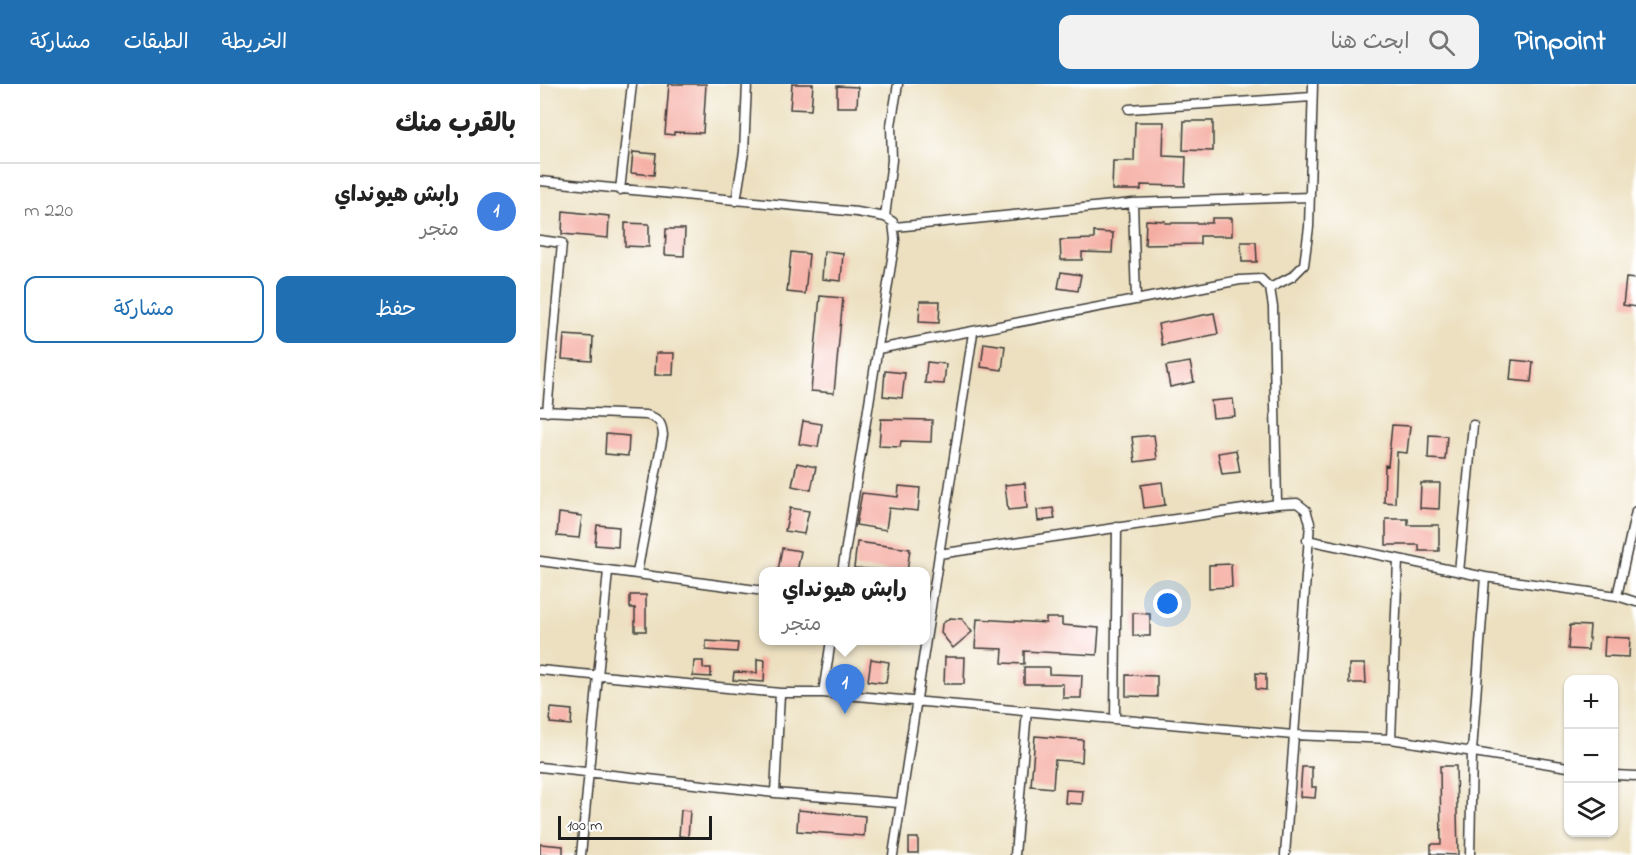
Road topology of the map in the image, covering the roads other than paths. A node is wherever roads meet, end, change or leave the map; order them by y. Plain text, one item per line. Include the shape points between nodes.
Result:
1 (632, 84) edge
2 (747, 84) edge
3 (898, 84) edge
4 (1312, 84) edge
5 (1312, 98) junction
6 (1129, 109) dead end
7 (540, 182) edge
8 (620, 190) junction
9 (1310, 196) junction
10 (736, 201) junction
11 (1134, 203) junction
12 (885, 217) junction
13 (895, 227) junction
14 (540, 240) edge
15 (1270, 288) junction
16 (1136, 300) junction
17 (973, 333) junction
18 (878, 349) junction
19 (544, 411) edge
20 (1473, 424) dead end
21 (1277, 504) junction
22 (1636, 511) edge
23 (1117, 527) junction
24 (1307, 540) junction
25 (939, 554) junction
26 (1398, 560) junction
27 (540, 561) edge
28 (843, 567) edge
29 (608, 571) junction
30 (1459, 572) junction
31 (637, 573) junction
32 (1485, 577) junction
33 (759, 590) edge
34 (1617, 597) junction
35 (1636, 603) edge
36 (930, 617) edge
37 (830, 645) edge
38 (926, 645) edge
39 (540, 670) edge
40 (596, 675) junction
41 (780, 693) junction
42 (823, 693) junction
43 (918, 700) junction
44 (1028, 710) junction
45 (1115, 718) junction
46 (1293, 735) junction
47 (1391, 739) junction
48 (1472, 751) junction
49 (1564, 766) edge
50 (540, 767) edge
51 (590, 772) junction
52 (1618, 775) edge
53 (1636, 776) edge
54 (775, 793) junction
55 (899, 803) junction
56 (581, 855) edge
57 (892, 855) edge
58 (1015, 855) edge
59 (1285, 855) edge
60 (1470, 855) edge

1 - 8 street
2 - 10 street via 744,152
3 - 12 street via 891,124 892,160
4 - 5 street
5 - 6 street
5 - 9 street
7 - 8 street
8 - 10 street
9 - 11 street
9 - 15 street via 1304,265
10 - 12 street
11 - 13 street
11 - 16 street
12 - 13 street
13 - 18 street
14 - 19 street via 562,243
15 - 16 street via 1261,279 1240,280
15 - 21 street
16 - 17 street
17 - 18 street
17 - 25 street
18 - 28 street
19 - 31 street via 646,415 662,425
20 - 30 street
21 - 23 street
21 - 24 street via 1297,503 1306,510 1310,523
22 - 34 street
23 - 25 street
23 - 45 street
24 - 26 street
24 - 46 street
25 - 36 street
26 - 30 street
26 - 47 street
27 - 29 street
29 - 31 street
29 - 40 street
30 - 32 street
31 - 33 street
32 - 34 street
32 - 48 street
34 - 35 street
37 - 42 street
38 - 43 street
39 - 40 street
40 - 41 street
40 - 51 street
41 - 42 street
41 - 54 street
42 - 43 street
43 - 44 street
43 - 55 street
44 - 45 street
44 - 58 street
45 - 46 street
46 - 47 street
46 - 59 street
47 - 48 street
48 - 49 street
48 - 60 street
50 - 51 street
51 - 54 street
51 - 56 street
52 - 53 street
54 - 55 street
55 - 57 street

